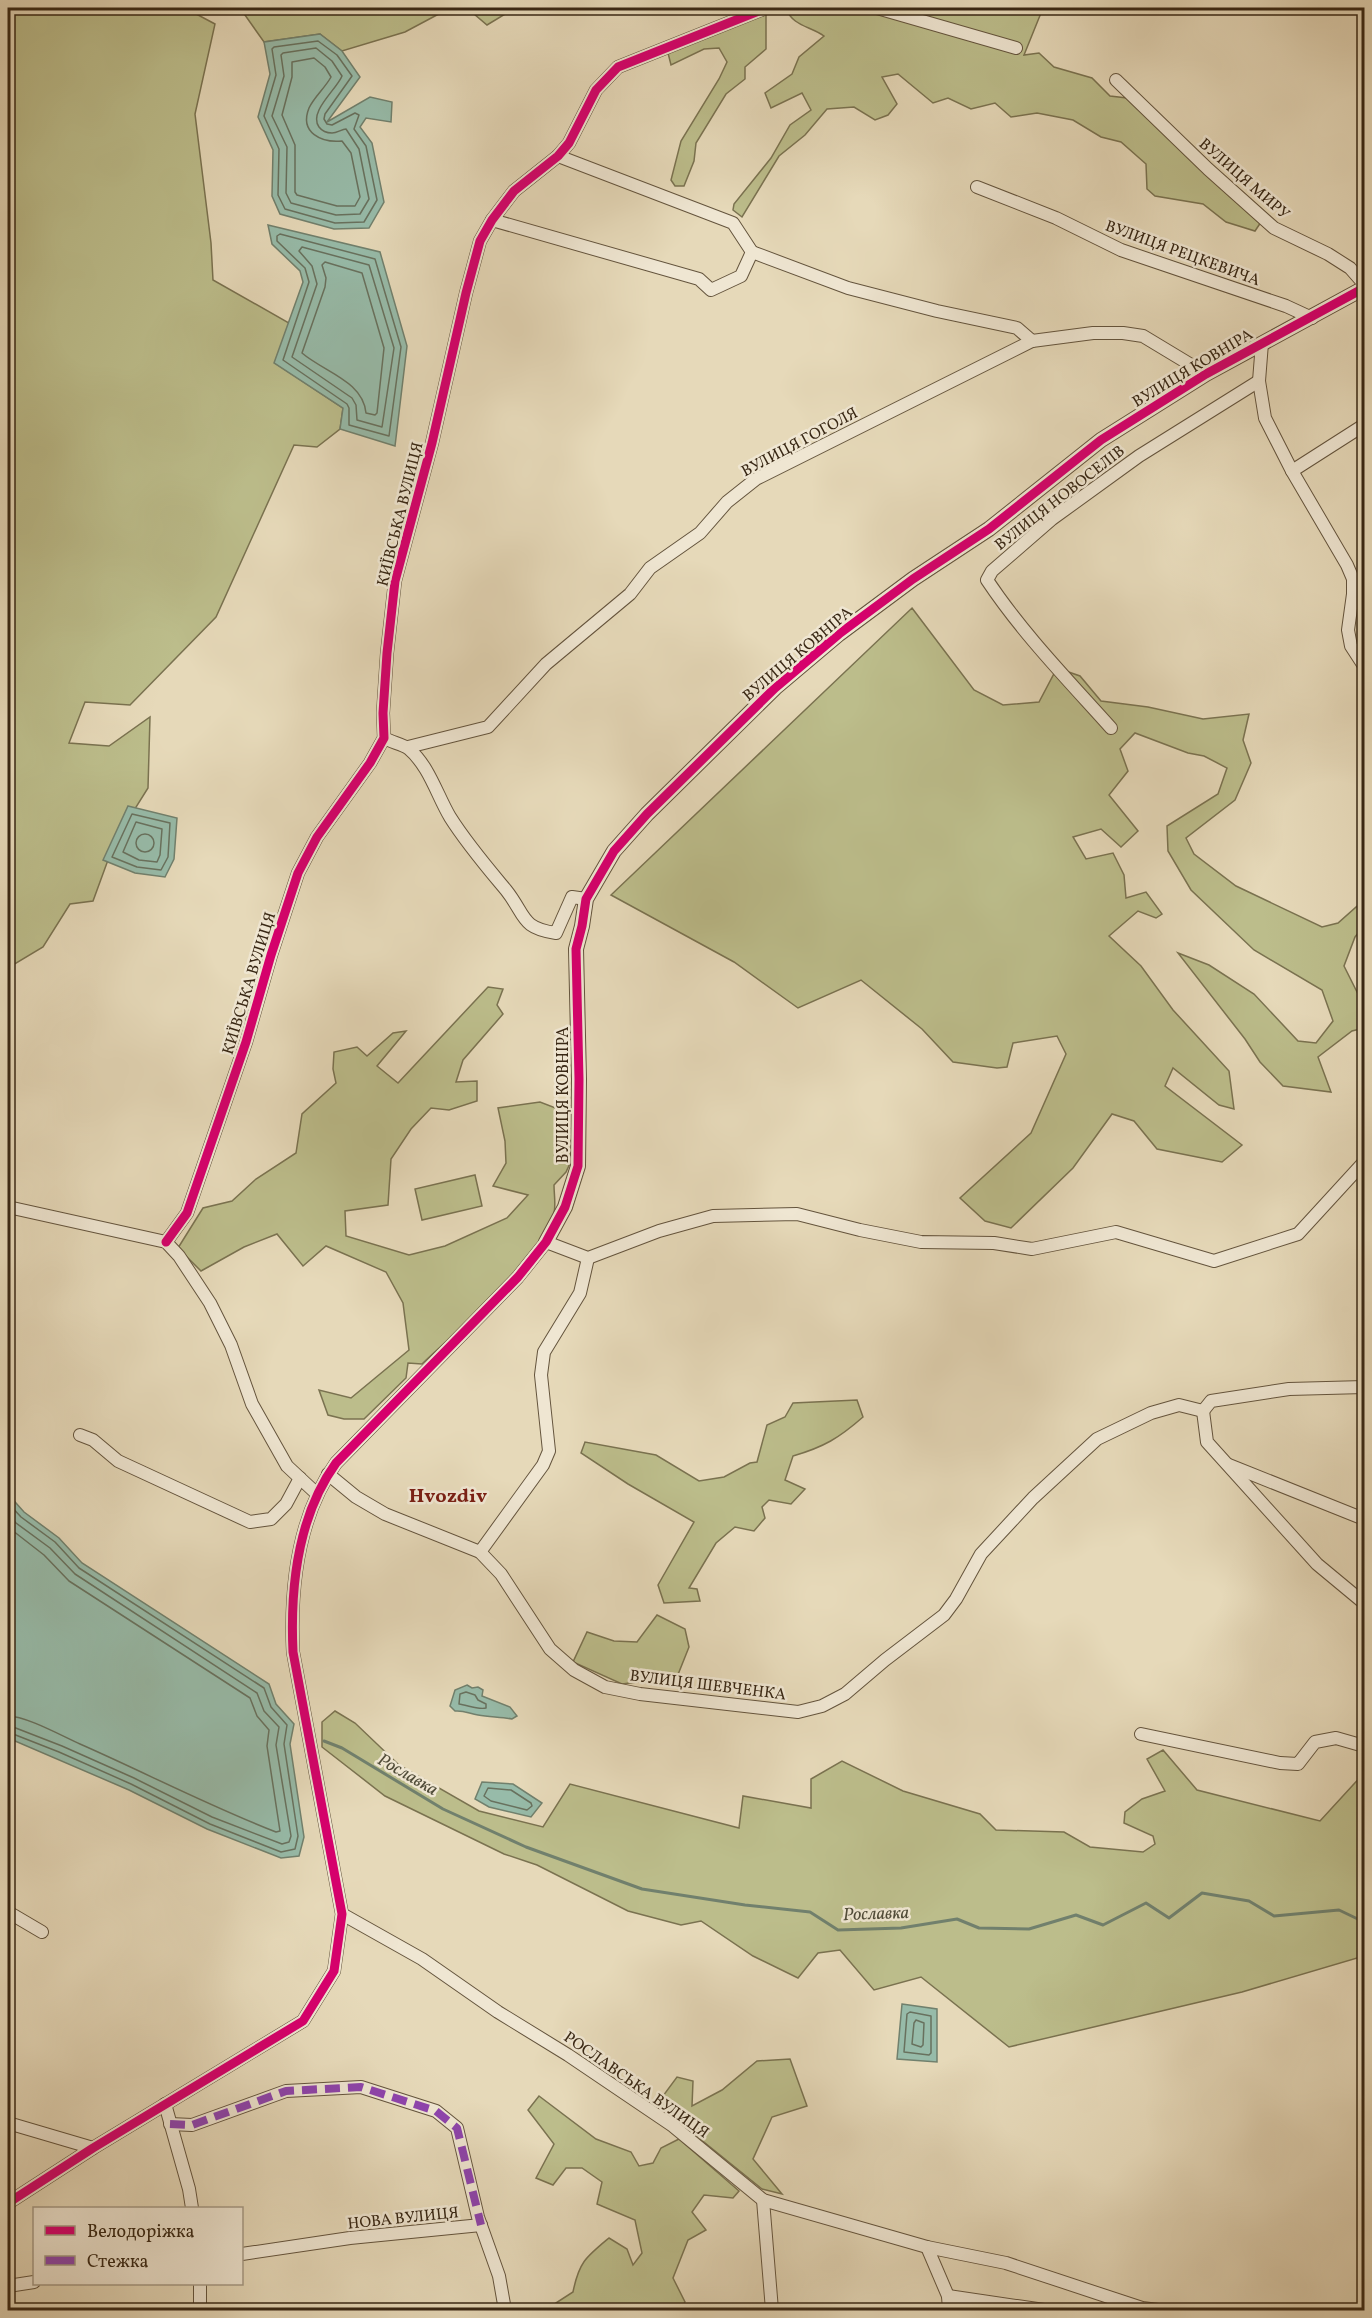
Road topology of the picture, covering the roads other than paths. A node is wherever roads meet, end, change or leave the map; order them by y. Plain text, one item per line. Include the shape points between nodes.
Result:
1 (766, 8) edge
2 (878, 8) edge
3 (1016, 48) dead end
4 (1116, 80) dead end
5 (558, 156) junction
6 (977, 188) dead end
7 (492, 220) junction
8 (752, 252) junction
9 (1365, 286) edge
10 (1312, 318) junction
11 (1032, 341) junction
12 (1262, 343) junction
13 (1206, 374) junction
14 (1259, 381) junction
15 (1365, 425) edge
16 (1292, 471) junction
17 (1365, 666) edge
18 (1111, 728) dead end
19 (384, 738) junction
20 (408, 747) junction
21 (586, 899) junction
22 (1365, 1161) edge
23 (8, 1207) edge
24 (166, 1242) junction
25 (546, 1242) junction
26 (588, 1258) junction
27 (1365, 1387) edge
28 (1203, 1411) junction
29 (80, 1435) dead end
30 (1226, 1463) junction
31 (328, 1474) junction
32 (300, 1478) junction
33 (317, 1494) junction
34 (1365, 1519) edge
35 (480, 1552) junction
36 (1365, 1603) edge
37 (1141, 1734) dead end
38 (1365, 1746) edge
39 (8, 1912) edge
40 (342, 1914) junction
41 (42, 1932) dead end
42 (165, 2104) junction
43 (8, 2123) edge
44 (170, 2124) junction
45 (93, 2148) junction
46 (764, 2200) junction
47 (8, 2203) edge
48 (192, 2207) edge
49 (481, 2225) junction
50 (927, 2247) junction
51 (243, 2254) edge
52 (33, 2282) edge
53 (200, 2285) edge
54 (8, 2286) edge
55 (948, 2296) junction
56 (200, 2310) edge
57 (505, 2310) edge
58 (772, 2310) edge
59 (949, 2310) edge
60 (1042, 2310) edge
61 (1158, 2310) edge

1 - 5 street, КИЇВСЬКА ВУЛИЦЯ via 618,67 596,90 569,143
2 - 3 street
4 - 9 street, ВУЛИЦЯ МИРУ via 1274,228 1350,268
5 - 7 street, КИЇВСЬКА ВУЛИЦЯ via 514,191
5 - 8 street via 733,223
6 - 10 street, ВУЛИЦЯ РЕЦКЕВИЧА via 1056,218 1121,250
7 - 8 street via 699,279 711,290 741,276
7 - 19 street, КИЇВСЬКА ВУЛИЦЯ via 480,241 466,293 395,581
8 - 11 street via 848,288 1017,327
9 - 10 street, ВУЛИЦЯ КОВНІРА
10 - 12 street, ВУЛИЦЯ КОВНІРА
11 - 13 street, ВУЛИЦЯ ГОГОЛЯ via 1093,333 1143,336
11 - 20 street, ВУЛИЦЯ ГОГОЛЯ via 756,479 700,533 650,568 630,594 546,664 488,727
12 - 13 street, ВУЛИЦЯ КОВНІРА
12 - 14 street
13 - 21 street, ВУЛИЦЯ КОВНІРА via 1101,440 989,529 839,634 775,688 621,843
14 - 16 street via 1266,418
14 - 18 street, ВУЛИЦЯ НОВОСЕЛІВ via 1139,456 1062,512 992,570 987,580 1007,610
15 - 16 street
16 - 17 street via 1353,579 1348,630 1351,646
19 - 20 street
19 - 24 street, КИЇВСЬКА ВУЛИЦЯ via 317,837 298,873 246,1042 187,1213
20 - 21 street via 435,785 463,838 508,892 526,922 538,930 556,933 572,897
21 - 25 street, ВУЛИЦЯ КОВНІРА via 576,949 578,1166 565,1207
22 - 26 street via 1299,1234 1214,1261 1116,1232 1032,1249 994,1243 921,1242 797,1214 713,1216
23 - 24 street
24 - 32 street via 210,1303 231,1345 252,1404 287,1466
25 - 26 street
25 - 31 street via 518,1277
26 - 35 street via 580,1293 544,1352 542,1375 549,1451
27 - 28 street via 1289,1389 1211,1401
28 - 30 street via 1207,1442
28 - 35 street, ВУЛИЦЯ ШЕВЧЕНКА via 1179,1405 1151,1413 1097,1439 1033,1498 981,1554 944,1615 845,1694 798,1712 605,1687 574,1670 550,1649 501,1574
29 - 32 street via 93,1440 118,1461 250,1522 271,1519 286,1504
30 - 34 street
30 - 36 street via 1317,1564
31 - 33 street
31 - 35 street, ВУЛИЦЯ ШЕВЧЕНКА via 385,1514
32 - 33 street
33 - 40 street via 300,1548 293,1652
37 - 38 street via 1298,1764 1315,1742 1336,1738
39 - 41 street
40 - 42 street via 334,1971 303,2020
40 - 46 street, РОСЛАВСЬКА ВУЛИЦЯ via 422,1959 673,2126
42 - 44 street
42 - 45 street
43 - 45 street
44 - 48 street
44 - 49 street via 192,2125 286,2091 361,2087 436,2111 457,2128
45 - 47 street
46 - 50 street, РОСЛАВСЬКА ВУЛИЦЯ
46 - 58 street
49 - 51 street, НОВА ВУЛИЦЯ
49 - 57 street, НОВА ВУЛИЦЯ via 499,2276
50 - 55 street
50 - 61 street, РОСЛАВСЬКА ВУЛИЦЯ via 1006,2263
52 - 54 street
53 - 56 street
55 - 59 street
55 - 60 street

